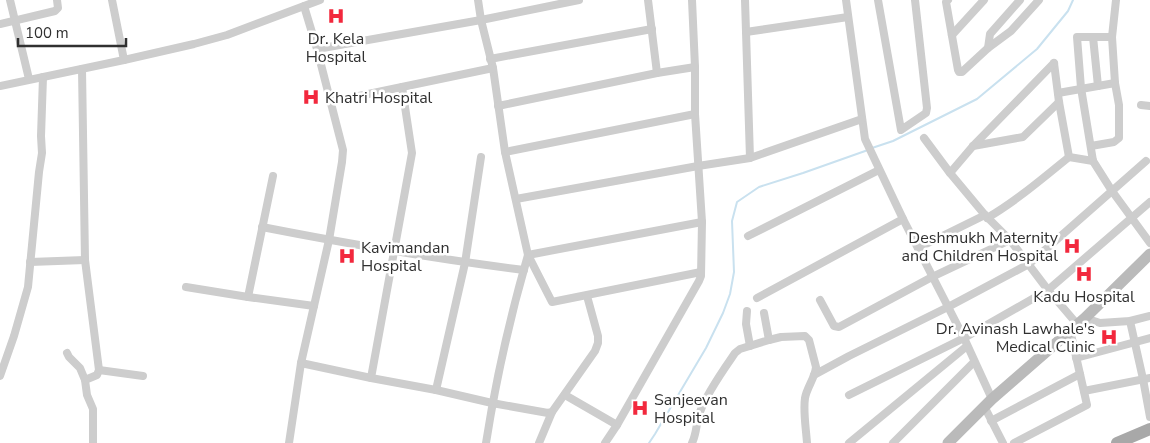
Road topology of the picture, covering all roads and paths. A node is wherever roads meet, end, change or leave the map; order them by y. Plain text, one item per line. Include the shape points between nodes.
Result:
1 (10, 0) edge
2 (57, 0) edge
3 (112, 0) edge
4 (320, 0) edge
5 (478, 0) edge
6 (579, 0) edge
7 (648, 0) edge
8 (692, 0) edge
9 (745, 0) edge
10 (846, 0) edge
11 (878, 0) edge
12 (915, 0) edge
13 (948, 0) edge
14 (984, 0) edge
15 (1020, 0) edge
16 (1039, 0) edge
17 (1116, 0) edge
18 (304, 6) junction
19 (848, 16) junction
20 (14, 20) junction
21 (480, 20) junction
22 (0, 24) edge
23 (652, 29) junction
24 (746, 32) junction
25 (952, 35) junction
26 (1112, 36) junction
27 (1093, 37) junction
28 (988, 48) junction
29 (317, 49) junction
30 (490, 59) junction
31 (124, 60) junction
32 (695, 67) junction
33 (493, 68) junction
34 (82, 69) junction
35 (657, 73) junction
36 (43, 76) junction
37 (29, 80) junction
38 (1115, 83) junction
39 (0, 86) edge
40 (402, 86) junction
41 (1098, 86) junction
42 (1081, 88) junction
43 (1058, 93) junction
44 (330, 102) junction
45 (1059, 102) junction
46 (1141, 105) dead end
47 (498, 106) junction
48 (1150, 106) edge
49 (695, 114) junction
50 (862, 119) junction
51 (924, 138) dead end
52 (973, 146) junction
53 (1091, 146) junction
54 (505, 152) junction
55 (480, 157) dead end
56 (1068, 157) junction
57 (750, 158) junction
58 (1093, 161) junction
59 (1146, 161) dead end
60 (698, 166) junction
61 (879, 170) junction
62 (950, 173) junction
63 (273, 176) dead end
64 (1112, 190) junction
65 (516, 199) junction
66 (1150, 202) edge
67 (986, 216) junction
68 (1132, 217) junction
69 (903, 218) junction
70 (702, 222) junction
71 (262, 226) junction
72 (748, 236) dead end
73 (329, 240) junction
74 (1010, 240) junction
75 (1150, 243) edge
76 (918, 248) junction
77 (394, 252) junction
78 (1150, 254) edge
79 (528, 255) junction
80 (85, 260) junction
81 (30, 262) junction
82 (465, 263) junction
83 (1029, 264) junction
84 (524, 270) junction
85 (701, 272) junction
86 (932, 277) junction
87 (186, 287) dead end
88 (1048, 290) junction
89 (587, 296) junction
90 (248, 298) junction
91 (757, 298) dead end
92 (820, 300) dead end
93 (314, 306) junction
94 (948, 307) junction
95 (747, 311) dead end
96 (764, 312) dead end
97 (1150, 316) edge
98 (1130, 321) junction
99 (1077, 324) junction
100 (1150, 338) edge
101 (769, 340) junction
102 (965, 342) junction
103 (1134, 342) junction
104 (750, 346) junction
105 (67, 353) dead end
106 (1076, 358) junction
107 (974, 362) junction
108 (301, 363) junction
109 (100, 370) junction
110 (1080, 374) junction
111 (814, 375) junction
112 (0, 376) edge
113 (143, 376) dead end
114 (370, 378) junction
115 (1147, 378) edge
116 (85, 380) junction
117 (436, 390) junction
118 (1084, 391) junction
119 (565, 395) junction
120 (849, 395) dead end
121 (988, 402) junction
122 (492, 403) junction
123 (552, 412) junction
124 (1150, 417) edge
125 (991, 421) junction
126 (617, 425) junction
127 (1150, 429) edge
128 (1150, 438) edge
129 (93, 443) edge
130 (289, 443) edge
131 (486, 443) edge
132 (538, 443) edge
133 (605, 443) edge
134 (692, 443) edge
135 (807, 443) edge
136 (849, 443) edge
137 (892, 443) edge
138 (948, 443) edge
139 (1003, 443) edge
140 (1014, 443) edge
141 (1117, 443) edge
142 (1139, 443) edge

1 - 20 street
2 - 20 street via 55,12
3 - 31 street
4 - 18 street
5 - 21 street
6 - 21 street
7 - 23 street
8 - 32 street
9 - 24 street
10 - 19 street
11 - 12 street via 901,130 926,113 927,108
13 - 25 street
14 - 25 street
15 - 28 street via 990,34
16 - 28 street via 1011,32
17 - 26 street
18 - 29 street
18 - 31 street via 227,35
19 - 24 street
19 - 50 street
20 - 22 street
20 - 37 street
21 - 29 street
21 - 30 street
23 - 30 street
23 - 35 street
24 - 57 street
25 - 28 street via 960,72
26 - 27 street
26 - 38 street
27 - 41 street
27 - 42 street via 1077,37
29 - 44 street
30 - 33 street
31 - 34 street
32 - 35 street
32 - 49 street
33 - 40 street
33 - 47 street
34 - 36 street
34 - 80 street
35 - 47 street
36 - 37 street
36 - 81 street via 42,153
37 - 39 street
38 - 41 street
38 - 53 street via 1119,138
40 - 44 street
40 - 77 street via 412,153
41 - 42 street
42 - 43 street
42 - 53 street
43 - 45 street
43 - 52 street via 1054,64
44 - 73 street via 343,150
45 - 52 street via 1023,137
45 - 56 street
46 - 48 street
47 - 54 street
49 - 54 street
49 - 60 street
50 - 57 street
50 - 61 street via 865,139
51 - 62 street
52 - 62 street
53 - 58 street
54 - 65 street
55 - 82 street
56 - 58 street
56 - 67 street via 1005,207
57 - 60 street
58 - 64 street
59 - 64 street
60 - 65 street
60 - 70 street
61 - 69 street
61 - 72 street
62 - 67 street
63 - 71 street
64 - 68 street
64 - 83 street
65 - 79 street
66 - 68 street
67 - 74 street
67 - 76 street
68 - 75 street
68 - 88 street
69 - 76 street
69 - 91 street
70 - 79 street
70 - 85 street
71 - 73 street
71 - 90 street
73 - 77 street
73 - 93 street
74 - 83 street
74 - 86 street
76 - 86 street
77 - 82 street
77 - 114 street
78 - 99 main road
79 - 84 street
79 - 89 street via 552,302
80 - 81 street
80 - 109 street
81 - 112 street via 25,300
82 - 84 street
82 - 117 street
83 - 88 street
83 - 94 street
84 - 122 street
85 - 89 street
85 - 126 street via 699,281
86 - 92 street via 839,328 834,326
86 - 94 street
87 - 90 street
88 - 99 street
88 - 102 street
89 - 119 street via 598,343
90 - 93 street
93 - 108 street
94 - 102 street
94 - 111 street
95 - 104 street
96 - 101 street
97 - 98 street
98 - 99 street
98 - 103 street
99 - 106 street
99 - 121 main road
100 - 103 street
101 - 104 street
101 - 111 street via 808,337 816,367
102 - 107 street
102 - 120 street
102 - 136 street
103 - 106 street
103 - 115 street
104 - 134 street via 735,353 716,382 700,411
105 - 116 street
106 - 110 street
107 - 121 street
107 - 137 street
108 - 114 street
108 - 130 street
109 - 113 street
109 - 116 street
110 - 118 street
110 - 125 street
111 - 135 street via 804,406
114 - 117 street
115 - 118 street
115 - 124 street
116 - 129 street via 93,409
117 - 122 street
118 - 140 street via 1087,405
119 - 123 street
119 - 126 street
121 - 125 street
121 - 138 main road
122 - 123 street
122 - 131 street
123 - 132 street
125 - 139 street
126 - 133 street
127 - 141 main road
128 - 142 main road

